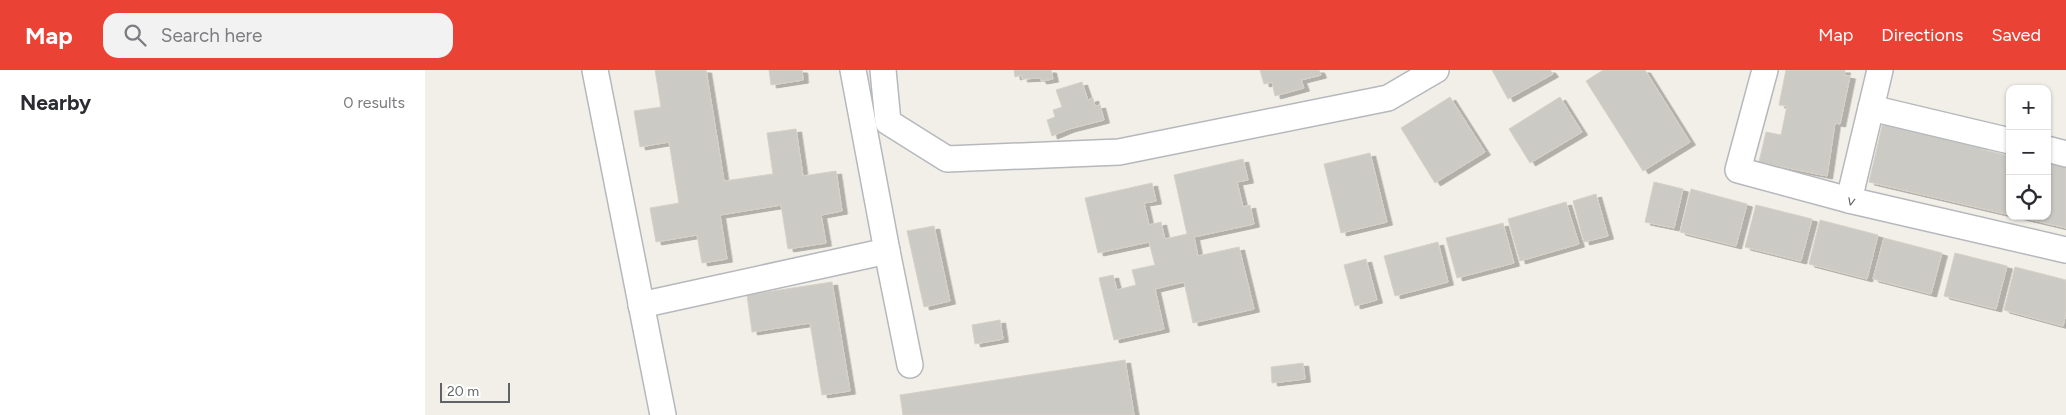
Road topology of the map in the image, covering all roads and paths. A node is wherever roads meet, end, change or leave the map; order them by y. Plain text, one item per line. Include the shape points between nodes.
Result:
1 (595, 70) edge
2 (853, 70) edge
3 (883, 70) edge
4 (1436, 70) edge
5 (1765, 70) edge
6 (1880, 70) edge
7 (1871, 108) junction
8 (2006, 140) edge
9 (2051, 151) edge
10 (2066, 154) edge
11 (1849, 200) junction
12 (2066, 250) edge
13 (887, 251) junction
14 (641, 305) junction
15 (910, 365) dead end
16 (663, 415) edge

1 - 14 street
2 - 13 street
3 - 4 street via 888,122 947,159 1119,152 1387,98
5 - 11 street, v via 1739,170
6 - 7 street
7 - 8 street
7 - 11 street
9 - 10 street
11 - 12 street, v
13 - 14 street
13 - 15 street
14 - 16 street

